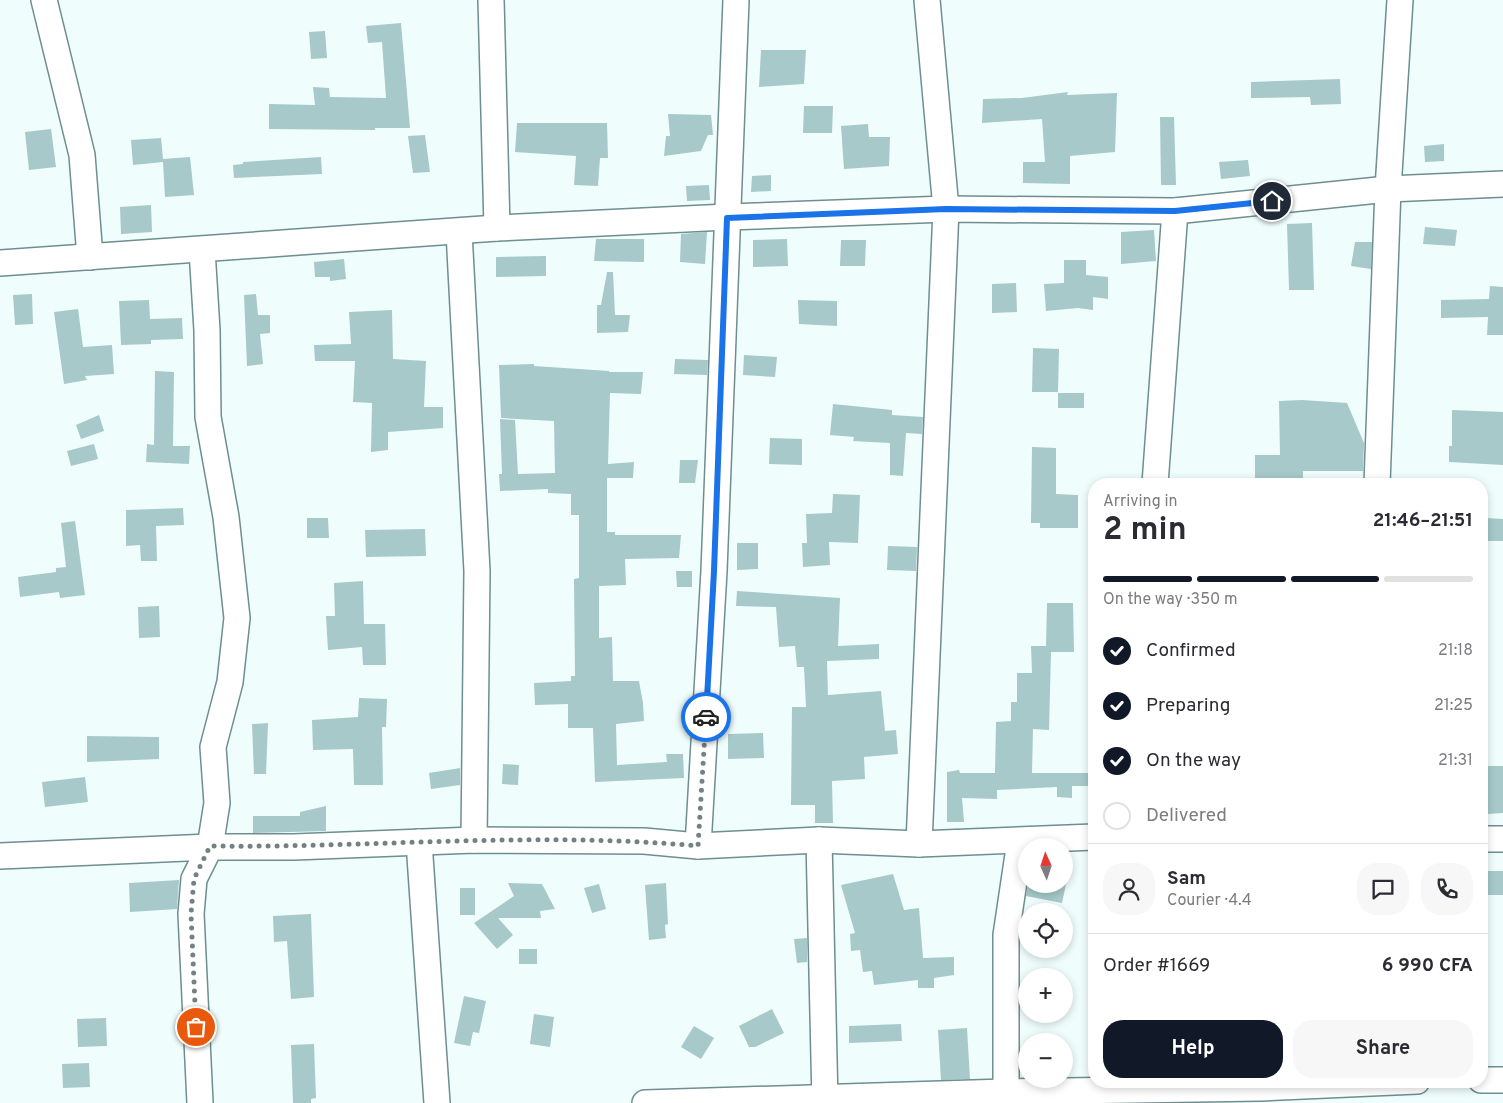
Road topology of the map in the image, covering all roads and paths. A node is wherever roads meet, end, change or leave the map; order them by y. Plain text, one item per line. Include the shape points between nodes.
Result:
1 (44, 0) edge
2 (491, 0) edge
3 (736, 0) edge
4 (927, 0) edge
5 (1400, 0) edge
6 (1503, 184) edge
7 (1388, 189) junction
8 (946, 209) junction
9 (1175, 211) junction
10 (727, 218) junction
11 (497, 228) junction
12 (459, 232) junction
13 (202, 250) junction
14 (90, 257) junction
15 (0, 263) edge
16 (1155, 478) edge
17 (1377, 478) edge
18 (1088, 837) edge
19 (1073, 838) edge
20 (1503, 838) edge
21 (1488, 839) edge
22 (474, 840) junction
23 (819, 840) junction
24 (1018, 841) edge
25 (419, 842) junction
26 (919, 844) junction
27 (210, 846) junction
28 (698, 846) junction
29 (1018, 854) edge
30 (0, 856) edge
31 (1488, 1080) edge
32 (1503, 1080) edge
33 (1260, 1088) edge
34 (1006, 1097) edge
35 (825, 1101) edge
36 (200, 1103) edge
37 (439, 1103) edge
38 (645, 1103) edge

1 - 14 street via 82,155
2 - 11 street
3 - 10 street
4 - 8 street
5 - 7 street
6 - 7 street
7 - 9 street
7 - 17 street
8 - 9 street
8 - 10 street
8 - 26 street
9 - 16 street
10 - 11 street
10 - 28 street via 714,571
11 - 12 street
12 - 13 street
12 - 22 street via 477,571
13 - 14 street
13 - 27 street via 208,417 226,517 237,618 230,682 213,747 217,803
14 - 15 street
18 - 19 street
20 - 21 street
22 - 25 street
22 - 28 street via 644,841
23 - 26 street
23 - 28 street
23 - 35 street
24 - 26 street
25 - 27 street via 294,847
25 - 37 street
27 - 30 street
27 - 36 street via 194,879 191,914
29 - 34 street via 1006,935
31 - 32 street
33 - 34 street
34 - 35 street
35 - 38 street

